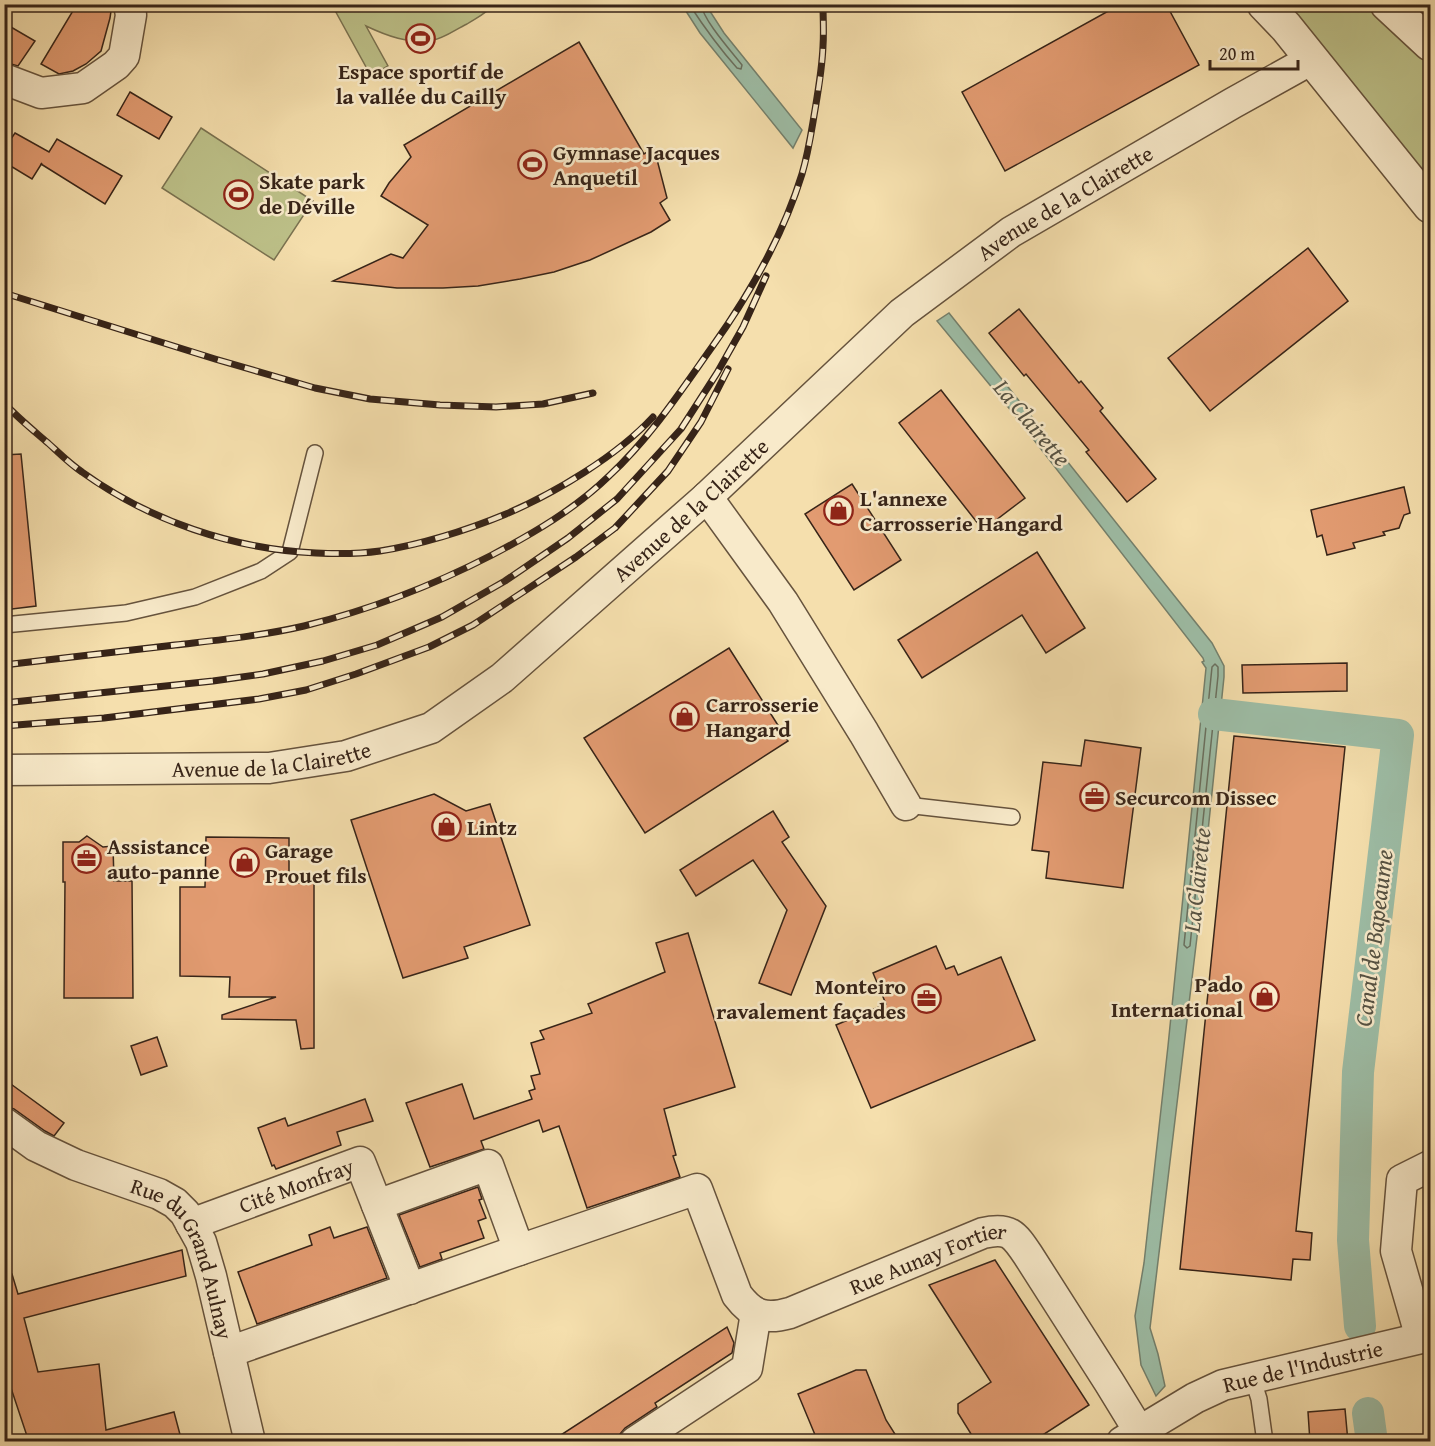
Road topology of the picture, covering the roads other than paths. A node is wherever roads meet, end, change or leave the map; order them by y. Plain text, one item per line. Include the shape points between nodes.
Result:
1 (129, 4) edge
2 (1264, 4) edge
3 (1387, 4) edge
4 (1431, 44) edge
5 (1312, 59) junction
6 (4, 79) edge
7 (1431, 206) edge
8 (315, 453) dead end
9 (707, 497) junction
10 (4, 625) edge
11 (4, 770) edge
12 (906, 805) joint
13 (1012, 817) dead end
14 (4, 1123) edge
15 (1431, 1166) edge
16 (377, 1205) junction
17 (191, 1224) junction
18 (519, 1250) junction
19 (410, 1289) junction
20 (756, 1313) junction
21 (1426, 1337) edge
22 (229, 1352) junction
23 (1252, 1377) junction
24 (1131, 1436) edge
25 (250, 1442) edge
26 (635, 1442) edge
27 (1265, 1442) edge

1 - 6 street via 131,15 124,56 83,88 41,93
2 - 5 street
3 - 4 street
5 - 7 street
5 - 9 street, Avenue de la Clairette via 1011,232 902,313
8 - 10 lane via 290,552 261,571 195,597 126,613
9 - 11 street, Avenue de la Clairette via 502,678 432,729 346,756 269,768
9 - 12 street via 783,602
12 - 13 lane
14 - 17 street, Rue du Grand Aulnay via 36,1146 76,1165 159,1194 175,1203
15 - 21 street via 1402,1180 1396,1251
16 - 17 street, Cité Monfray via 360,1162
16 - 18 street, Cité Monfray via 488,1165
16 - 19 street, Cité Monfray
17 - 22 street, Rue du Grand Aulnay via 201,1242
18 - 19 street
18 - 20 street via 697,1189 737,1295
19 - 22 street
20 - 24 street, Rue Aunay Fortier via 769,1317 790,1313 977,1235 992,1231 1012,1234 1109,1382
20 - 26 street via 747,1368
21 - 23 street, Rue de l'Industrie
22 - 25 street, Rue du Grand Aulnay
23 - 24 street, Rue de l'Industrie via 1195,1398
23 - 27 lane

